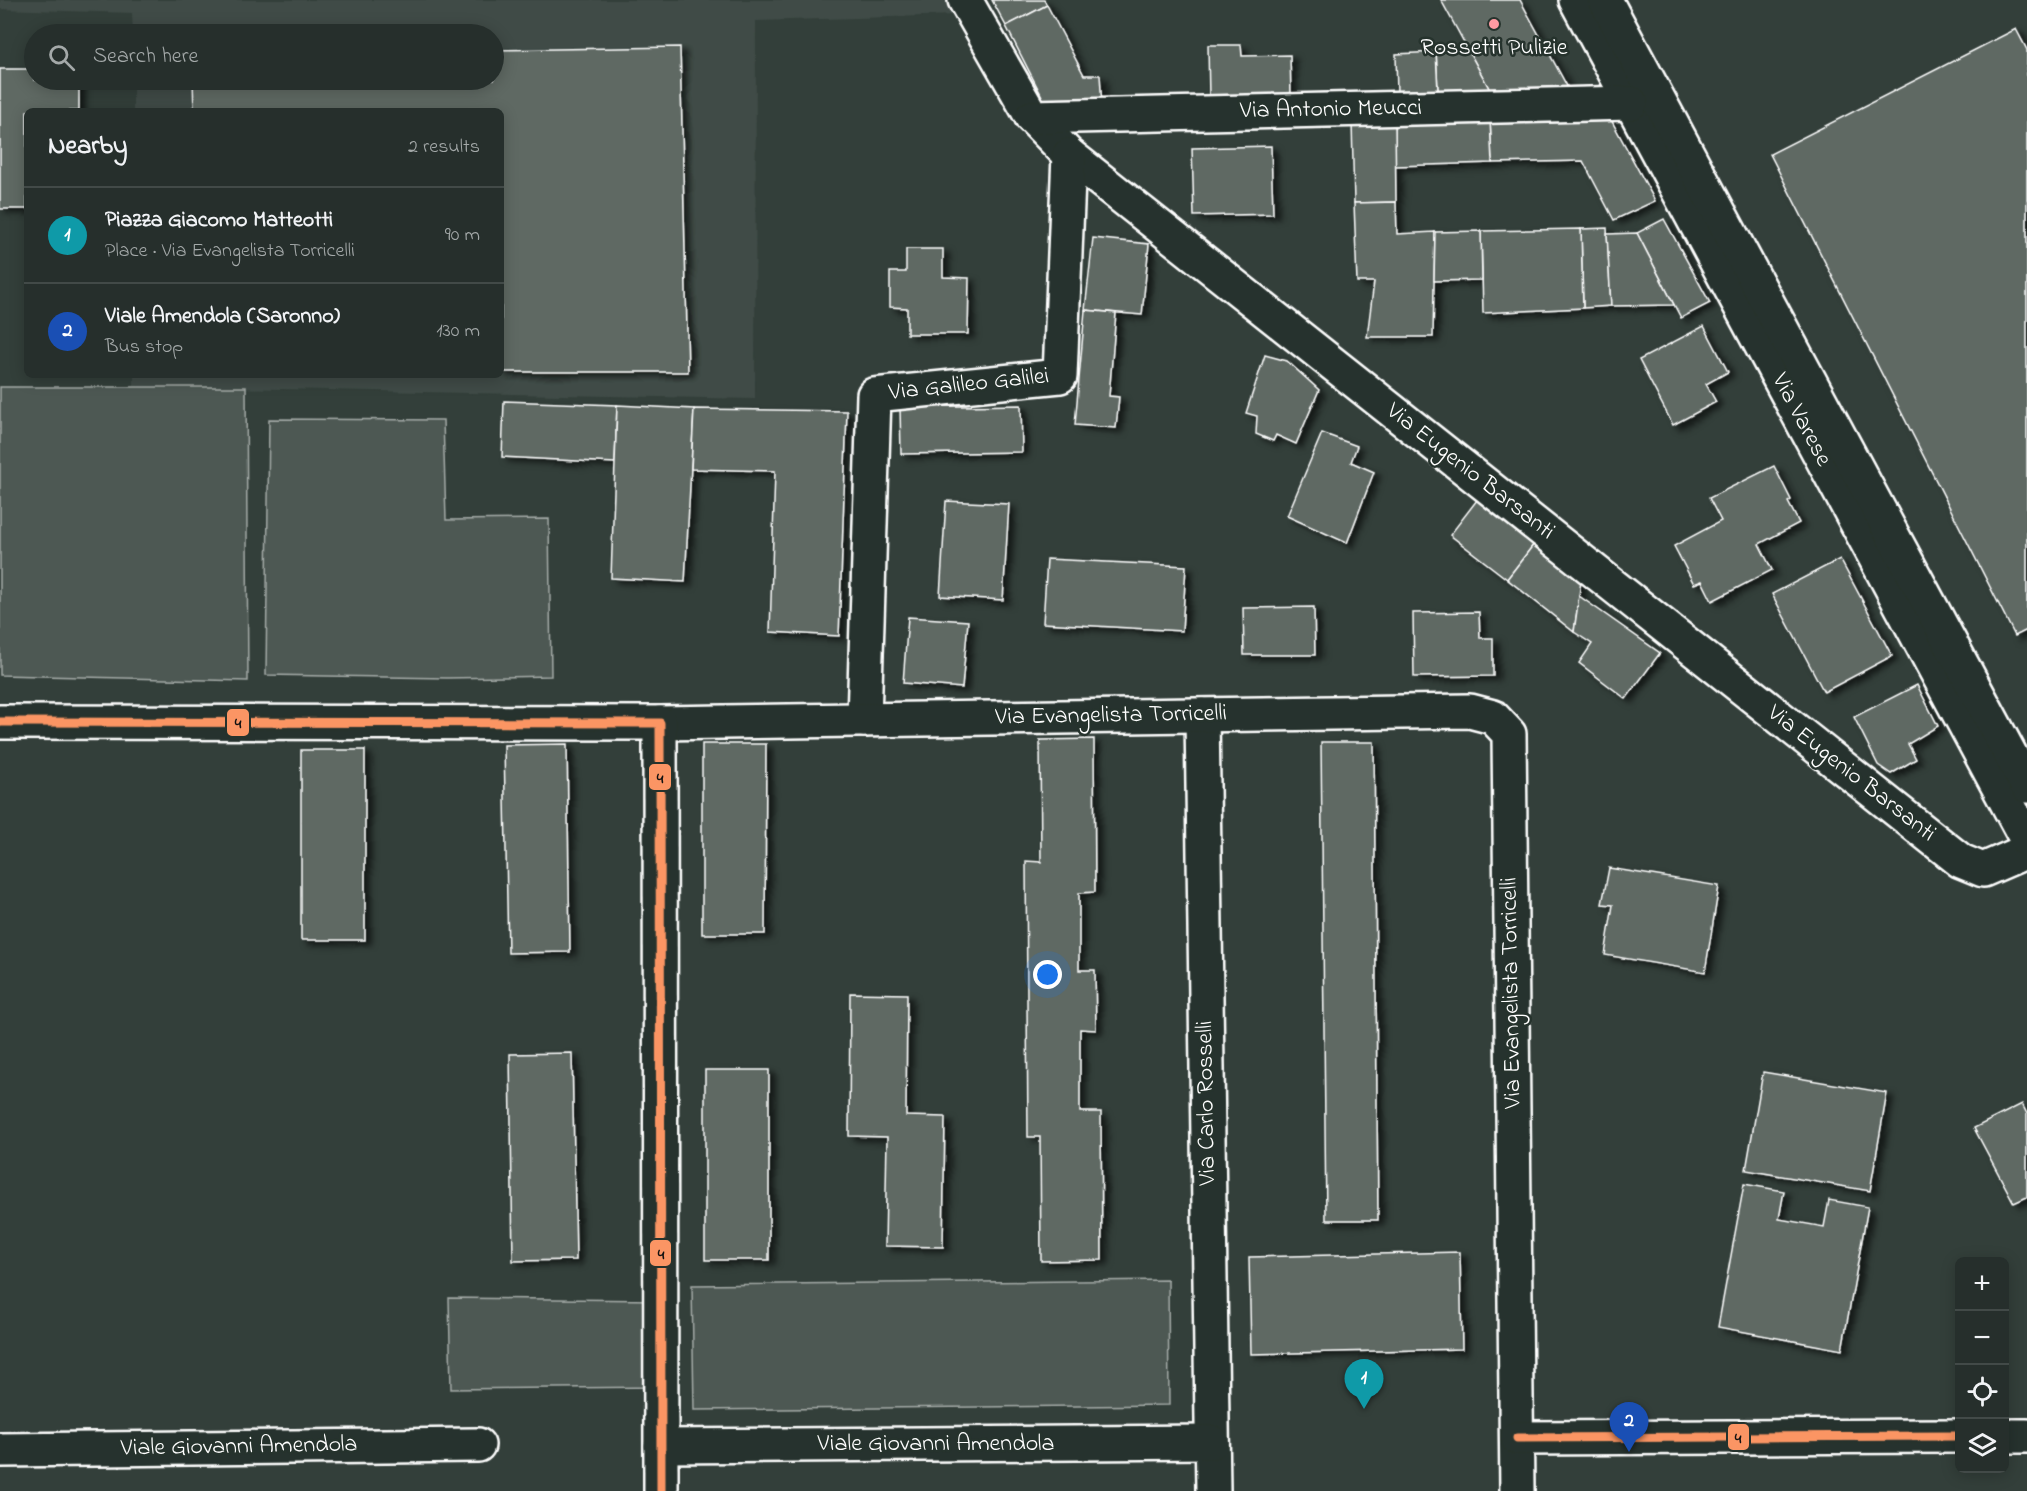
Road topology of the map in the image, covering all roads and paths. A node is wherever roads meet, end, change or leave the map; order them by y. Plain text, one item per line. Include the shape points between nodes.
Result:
1 (965, 0) edge
2 (1576, 0) edge
3 (1605, 0) edge
4 (1631, 103) junction
5 (1032, 117) junction
6 (1069, 155) junction
7 (1202, 715) junction
8 (864, 720) junction
9 (0, 722) edge
10 (660, 723) junction
11 (2027, 786) edge
12 (2027, 840) edge
13 (2027, 851) edge
14 (1955, 1436) edge
15 (2009, 1436) edge
16 (2027, 1436) edge
17 (1517, 1438) junction
18 (1212, 1442) junction
19 (478, 1445) dead end
20 (661, 1446) junction
21 (0, 1450) edge
22 (661, 1491) edge
23 (1213, 1491) edge
24 (1517, 1491) edge

1 - 5 street, Via Eugenio Barsanti
2 - 4 street, Via Varese
3 - 11 street, Via Varese
4 - 5 street, Via Antonio Meucci
4 - 12 street, Via Varese
5 - 6 street, Via Eugenio Barsanti
6 - 8 street, Via Galileo Galilei via 1060,376 874,395
6 - 13 street, Via Eugenio Barsanti via 1961,861 1983,870
7 - 8 street, Via Evangelista Torricelli
7 - 17 street, Via Evangelista Torricelli via 1470,711 1493,717 1509,734
7 - 18 street, Via Carlo Rosselli
8 - 10 street, Via Evangelista Torricelli
9 - 10 street, Via Evangelista Torricelli
10 - 20 street
14 - 17 street
15 - 16 street
17 - 24 street, Via Evangelista Torricelli
18 - 20 street, Viale Giovanni Amendola
18 - 23 street, Via Carlo Rosselli
19 - 21 street, Viale Giovanni Amendola
20 - 22 street

